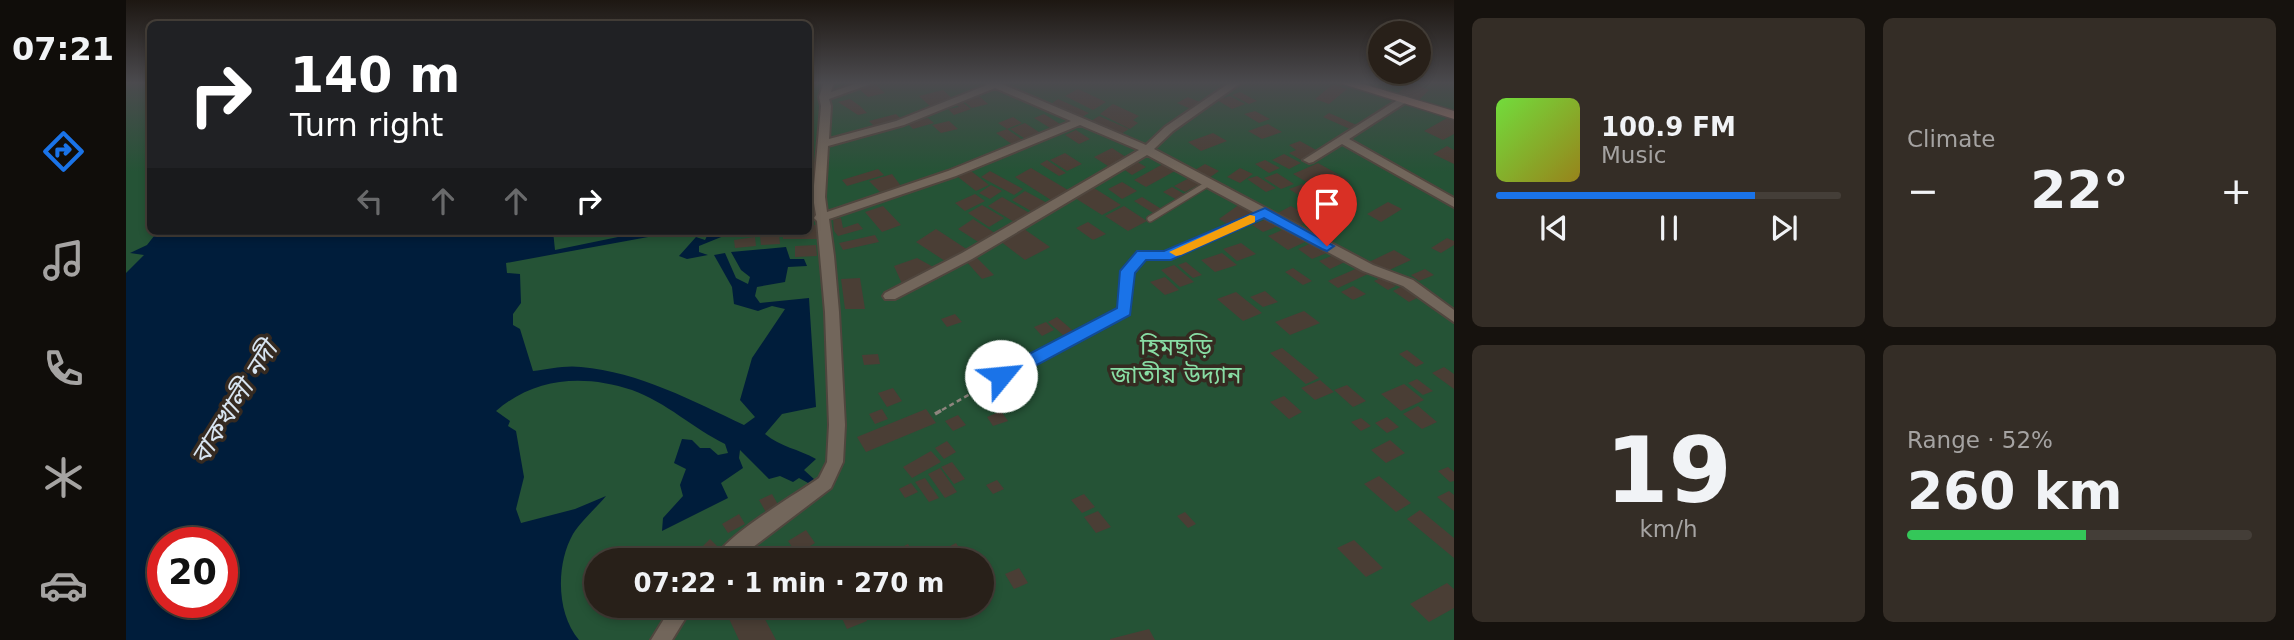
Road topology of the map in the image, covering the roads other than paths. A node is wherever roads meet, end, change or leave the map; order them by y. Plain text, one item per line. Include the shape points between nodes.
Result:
1 (824, 112) edge
2 (926, 112) edge
3 (1058, 112) edge
4 (1194, 112) edge
5 (1384, 112) edge
6 (1080, 121) junction
7 (1341, 139) junction
8 (823, 144) junction
9 (1146, 150) junction
10 (1309, 160) dead end
11 (1209, 183) junction
12 (1454, 204) edge
13 (1265, 213) junction
14 (820, 218) junction
15 (1150, 219) dead end
16 (890, 296) dead end
17 (1454, 317) edge
18 (1001, 376) road end
19 (735, 548) edge
20 (675, 618) edge
21 (661, 640) edge

1 - 8 street
2 - 8 street
3 - 6 street
4 - 9 street
5 - 7 street
6 - 9 street
6 - 14 street via 915,189
7 - 10 street
7 - 12 street
8 - 14 street
9 - 11 street
9 - 16 street
11 - 13 street
11 - 15 lane
13 - 17 street via 1368,268 1408,283
13 - 18 lane via 1166,256 1143,254 1128,271 1124,311
14 - 19 street via 832,312 835,462 825,483
20 - 21 street

